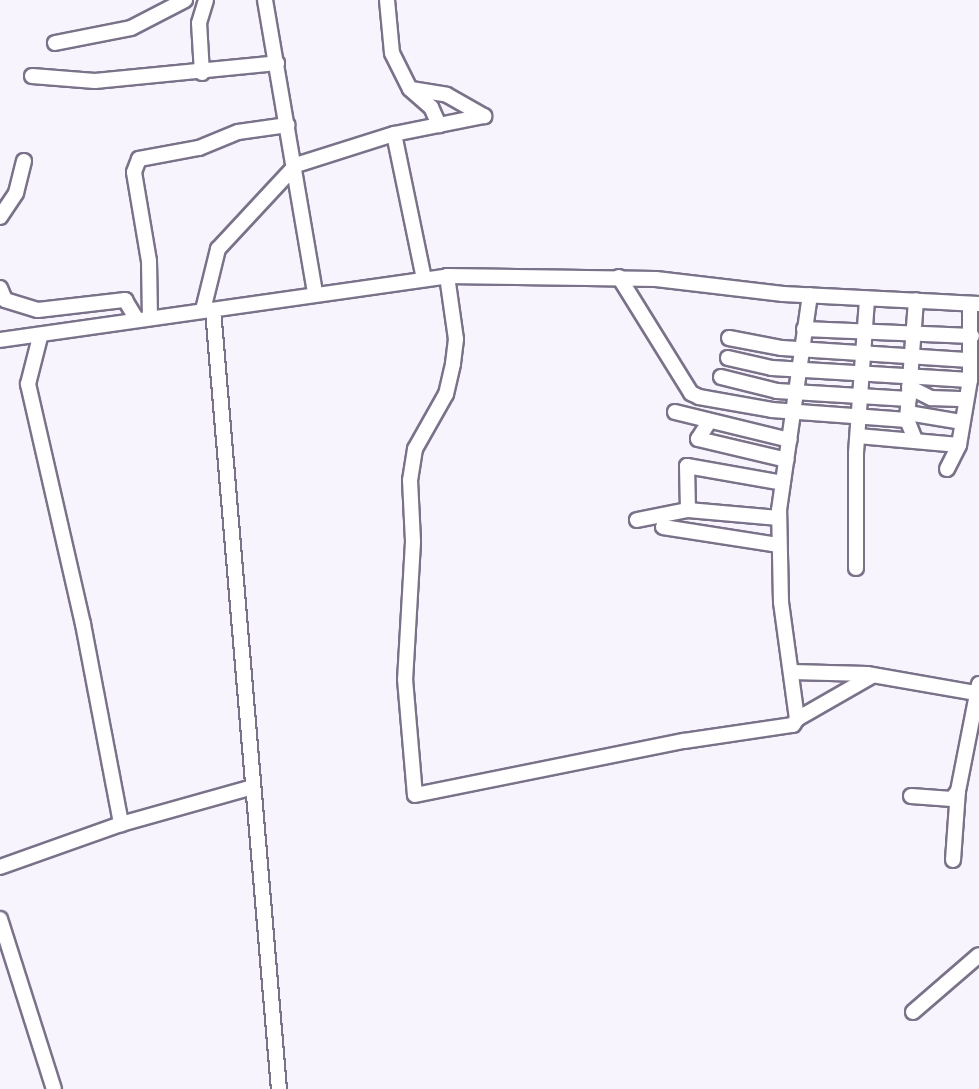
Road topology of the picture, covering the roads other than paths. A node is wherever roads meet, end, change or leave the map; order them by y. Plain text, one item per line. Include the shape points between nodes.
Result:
1 (185, 0) edge
2 (206, 0) edge
3 (265, 0) edge
4 (387, 0) edge
5 (55, 43) dead end
6 (277, 63) junction
7 (202, 73) junction
8 (32, 76) dead end
9 (410, 89) junction
10 (288, 125) junction
11 (439, 125) junction
12 (394, 134) junction
13 (24, 161) dead end
14 (296, 165) junction
15 (0, 217) edge
16 (447, 276) junction
17 (619, 277) junction
18 (424, 279) junction
19 (0, 288) edge
20 (315, 294) junction
21 (810, 295) junction
22 (867, 298) junction
23 (916, 300) junction
24 (974, 304) edge
25 (208, 310) junction
26 (144, 319) junction
27 (804, 329) junction
28 (866, 329) junction
29 (914, 331) junction
30 (972, 336) junction
31 (40, 337) junction
32 (729, 338) dead end
33 (0, 340) edge
34 (801, 349) junction
35 (863, 351) junction
36 (912, 353) junction
37 (728, 358) dead end
38 (970, 360) junction
39 (799, 368) junction
40 (862, 370) junction
41 (721, 377) dead end
42 (970, 380) junction
43 (796, 392) junction
44 (861, 392) junction
45 (909, 399) junction
46 (966, 399) junction
47 (795, 410) junction
48 (675, 412) dead end
49 (860, 413) junction
50 (709, 422) junction
51 (962, 422) junction
52 (858, 436) junction
53 (898, 436) junction
54 (914, 437) junction
55 (790, 440) junction
56 (959, 445) junction
57 (787, 460) junction
58 (947, 469) dead end
59 (783, 483) junction
60 (688, 510) junction
61 (779, 518) junction
62 (637, 520) dead end
63 (663, 527) dead end
64 (778, 545) junction
65 (856, 568) dead end
66 (792, 672) junction
67 (872, 676) junction
68 (978, 689) edge
69 (797, 719) junction
70 (253, 787) junction
71 (958, 791) junction
72 (911, 796) dead end
73 (121, 824) junction
74 (953, 860) dead end
75 (0, 867) edge
76 (0, 919) edge
77 (5, 951) edge
78 (979, 955) edge
79 (913, 1012) dead end
80 (54, 1089) edge
81 (279, 1089) edge

1 - 5 street via 131,28
2 - 7 street via 199,23
3 - 6 street
4 - 9 street via 392,53
6 - 7 street
6 - 10 street
7 - 8 street via 95,81
9 - 11 street via 431,107
9 - 11 street via 447,95 484,116
10 - 14 street
10 - 26 street via 238,132 199,148 139,159 134,172 149,261
11 - 12 street
12 - 14 street
12 - 18 street
13 - 15 street via 16,193
14 - 20 street
14 - 25 street via 218,249
16 - 17 street
16 - 18 street
16 - 69 street via 456,339 453,364 446,394 415,449 410,480 413,542 405,679 415,795 684,741 775,731
17 - 21 street
17 - 47 street via 691,393 738,407
18 - 20 street
19 - 26 street via 5,300 38,310 125,300
20 - 25 street
21 - 22 street
21 - 27 street
22 - 23 street
22 - 28 street
23 - 24 street
23 - 29 street
24 - 30 street
25 - 26 street
25 - 70 street
26 - 31 street
27 - 28 street
27 - 34 street
28 - 29 street
28 - 35 street
29 - 30 street
29 - 36 street
30 - 38 street
31 - 33 street
31 - 73 street via 28,384 83,624
32 - 34 street
34 - 35 street
34 - 39 street
35 - 36 street
35 - 40 street
36 - 38 street
36 - 45 street
37 - 39 street
38 - 42 street
39 - 40 street
39 - 43 street
40 - 44 street
40 - 45 street
41 - 43 street
42 - 45 street
42 - 46 street
43 - 44 street
43 - 47 street
44 - 45 street
44 - 49 street
45 - 46 street
45 - 49 street
45 - 51 street
45 - 53 street
45 - 54 street
46 - 51 street
47 - 49 street
47 - 55 street
48 - 50 street
49 - 52 street
50 - 55 street
50 - 57 street via 698,439
51 - 56 street
52 - 53 street
52 - 65 street
53 - 54 street
54 - 56 street
55 - 57 street
56 - 58 street
57 - 59 street
59 - 60 street via 687,466
59 - 61 street
60 - 61 street
60 - 62 street
61 - 64 street
63 - 64 street
64 - 66 street
66 - 67 street
66 - 69 street
67 - 68 street
67 - 69 street
68 - 71 street
70 - 73 street
70 - 81 street
71 - 72 street via 952,799
71 - 74 street
73 - 75 street
76 - 77 street
77 - 80 street
78 - 79 street

